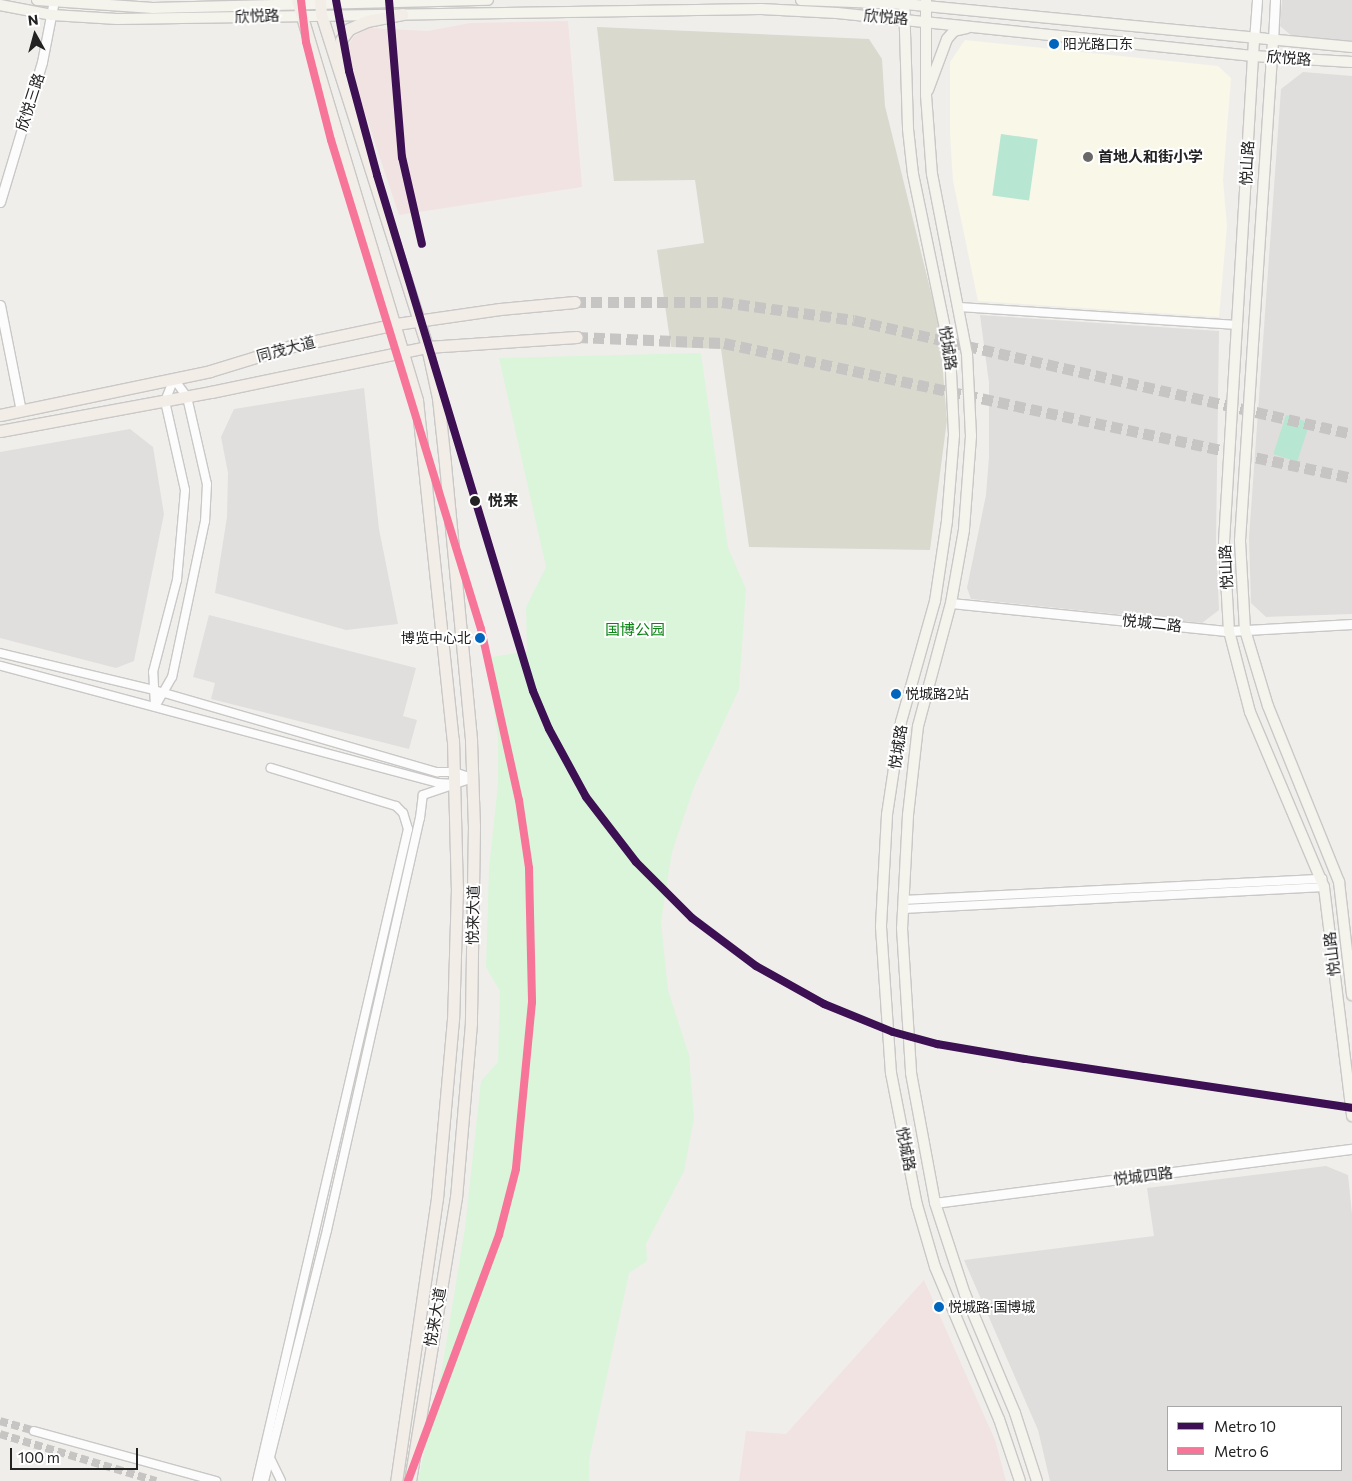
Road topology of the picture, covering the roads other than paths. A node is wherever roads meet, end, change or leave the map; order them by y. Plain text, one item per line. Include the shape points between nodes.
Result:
1 (37, 0) edge
2 (488, 0) edge
3 (801, 0) edge
4 (845, 0) edge
5 (1257, 0) edge
6 (1275, 0) edge
7 (297, 1) edge
8 (320, 1) edge
9 (54, 2) edge
10 (834, 2) junction
11 (905, 2) edge
12 (926, 3) edge
13 (0, 5) edge
14 (321, 14) junction
15 (402, 14) junction
16 (52, 15) junction
17 (299, 15) junction
18 (905, 19) junction
19 (925, 21) junction
20 (970, 26) junction
21 (1254, 40) junction
22 (1273, 41) junction
23 (1352, 48) edge
24 (1253, 56) junction
25 (1272, 57) junction
26 (1352, 62) edge
27 (347, 95) junction
28 (926, 95) junction
29 (0, 202) edge
30 (575, 302) tunnel mouth
31 (0, 305) edge
32 (959, 307) junction
33 (419, 320) junction
34 (396, 324) junction
35 (1237, 325) junction
36 (577, 337) tunnel mouth
37 (427, 346) junction
38 (404, 350) junction
39 (174, 379) junction
40 (188, 397) junction
41 (165, 401) junction
42 (21, 411) junction
43 (0, 415) edge
44 (0, 431) edge
45 (952, 603) junction
46 (1352, 624) edge
47 (1246, 630) junction
48 (1229, 631) junction
49 (0, 653) edge
50 (0, 666) edge
51 (154, 690) junction
52 (162, 694) junction
53 (155, 706) junction
54 (271, 768) dead end
55 (454, 772) junction
56 (473, 778) junction
57 (455, 784) junction
58 (1323, 883) junction
59 (903, 905) junction
60 (1352, 995) edge
61 (1352, 1116) edge
62 (1352, 1150) edge
63 (935, 1203) junction
64 (34, 1430) tunnel mouth
65 (270, 1458) junction
66 (216, 1481) edge
67 (257, 1481) edge
68 (264, 1481) edge
69 (281, 1481) edge
70 (396, 1481) edge
71 (410, 1481) edge
72 (1020, 1481) edge
73 (1036, 1481) edge

1 - 9 main road, 欣悦路
2 - 8 main road, 欣悦路
3 - 10 main road, 欣悦路
4 - 10 main road
5 - 21 street, 悦山路
6 - 22 street, 悦山路
7 - 8 main road, 欣悦路
7 - 9 main road, 欣悦路 via 153,8
7 - 17 main road, 悦来大道
8 - 14 main road
9 - 16 street, 欣悦三路
10 - 11 main road, 欣悦路
11 - 12 main road, 欣悦路
11 - 18 main road, 悦城路
12 - 19 main road, 悦城路
12 - 21 main road, 欣悦路
13 - 16 main road, 欣悦路
14 - 15 main road, 欣悦路
14 - 17 main road, 欣悦路
14 - 27 main road
15 - 18 main road, 欣悦路 via 761,9
15 - 27 main road via 356,25 344,34 341,59
16 - 17 main road, 欣悦路 via 154,19
16 - 29 street, 欣悦三路 via 42,62
17 - 34 main road, 悦来大道
18 - 19 main road, 欣悦路
18 - 72 main road, 悦城路 via 908,129 913,174 950,352 954,435 947,521 935,601 901,722 887,815 881,927 891,1073 917,1205 935,1266 999,1418
19 - 20 main road, 欣悦路
19 - 28 main road, 悦城路
20 - 24 main road, 欣悦路
20 - 28 main road via 954,31 946,39
21 - 22 main road, 欣悦路
21 - 24 main road, 悦山路
22 - 23 main road, 欣悦路
22 - 25 main road, 悦山路
24 - 25 main road, 欣悦路
24 - 35 main road, 悦山路
25 - 26 main road, 欣悦路
25 - 47 main road, 悦山路 via 1240,541
27 - 33 main road, 悦来大道
28 - 32 main road, 悦城路 via 932,174
30 - 33 main road, 同茂大道
31 - 42 street
32 - 35 street
32 - 45 main road, 悦城路 via 968,363 971,436 964,530
33 - 34 main road, 同茂大道
33 - 37 main road, 悦来大道
34 - 38 main road, 悦来大道
34 - 39 main road, 同茂大道 via 288,347
35 - 48 main road, 悦山路 via 1224,542
36 - 37 main road, 同茂大道
37 - 38 main road, 同茂大道
37 - 56 main road, 悦来大道 via 438,398 446,473
38 - 40 main road, 同茂大道
38 - 55 main road, 悦来大道 via 417,400
39 - 40 street
39 - 41 street
39 - 42 main road, 同茂大道
40 - 41 main road, 同茂大道
40 - 52 street via 207,484 206,521 172,677
41 - 44 main road, 同茂大道
41 - 51 street via 185,490 177,580 153,672
42 - 43 main road, 同茂大道
45 - 48 street, 悦城二路
45 - 59 main road, 悦城路 via 918,726
46 - 47 street, 悦城二路
47 - 48 street, 悦城二路
47 - 60 main road, 悦山路 via 1268,706 1338,882
48 - 58 main road, 悦山路 via 1250,712
49 - 51 street
50 - 53 street
51 - 52 street
51 - 53 street
52 - 53 street
52 - 55 street via 437,772
53 - 57 street via 438,783
54 - 67 street via 396,806 404,813 408,829
55 - 56 street
55 - 57 main road, 悦来大道
56 - 57 street
56 - 71 main road, 悦来大道 via 470,1022 456,1197
57 - 65 street via 423,795 327,1230
57 - 70 main road, 悦来大道 via 457,888 453,1019 436,1198
58 - 59 street
58 - 61 main road, 悦山路
59 - 63 main road, 悦城路 via 912,1073
62 - 63 street, 悦城四路
63 - 73 main road, 悦城路 via 965,1294 1015,1414
64 - 66 street
65 - 68 street
65 - 69 street

